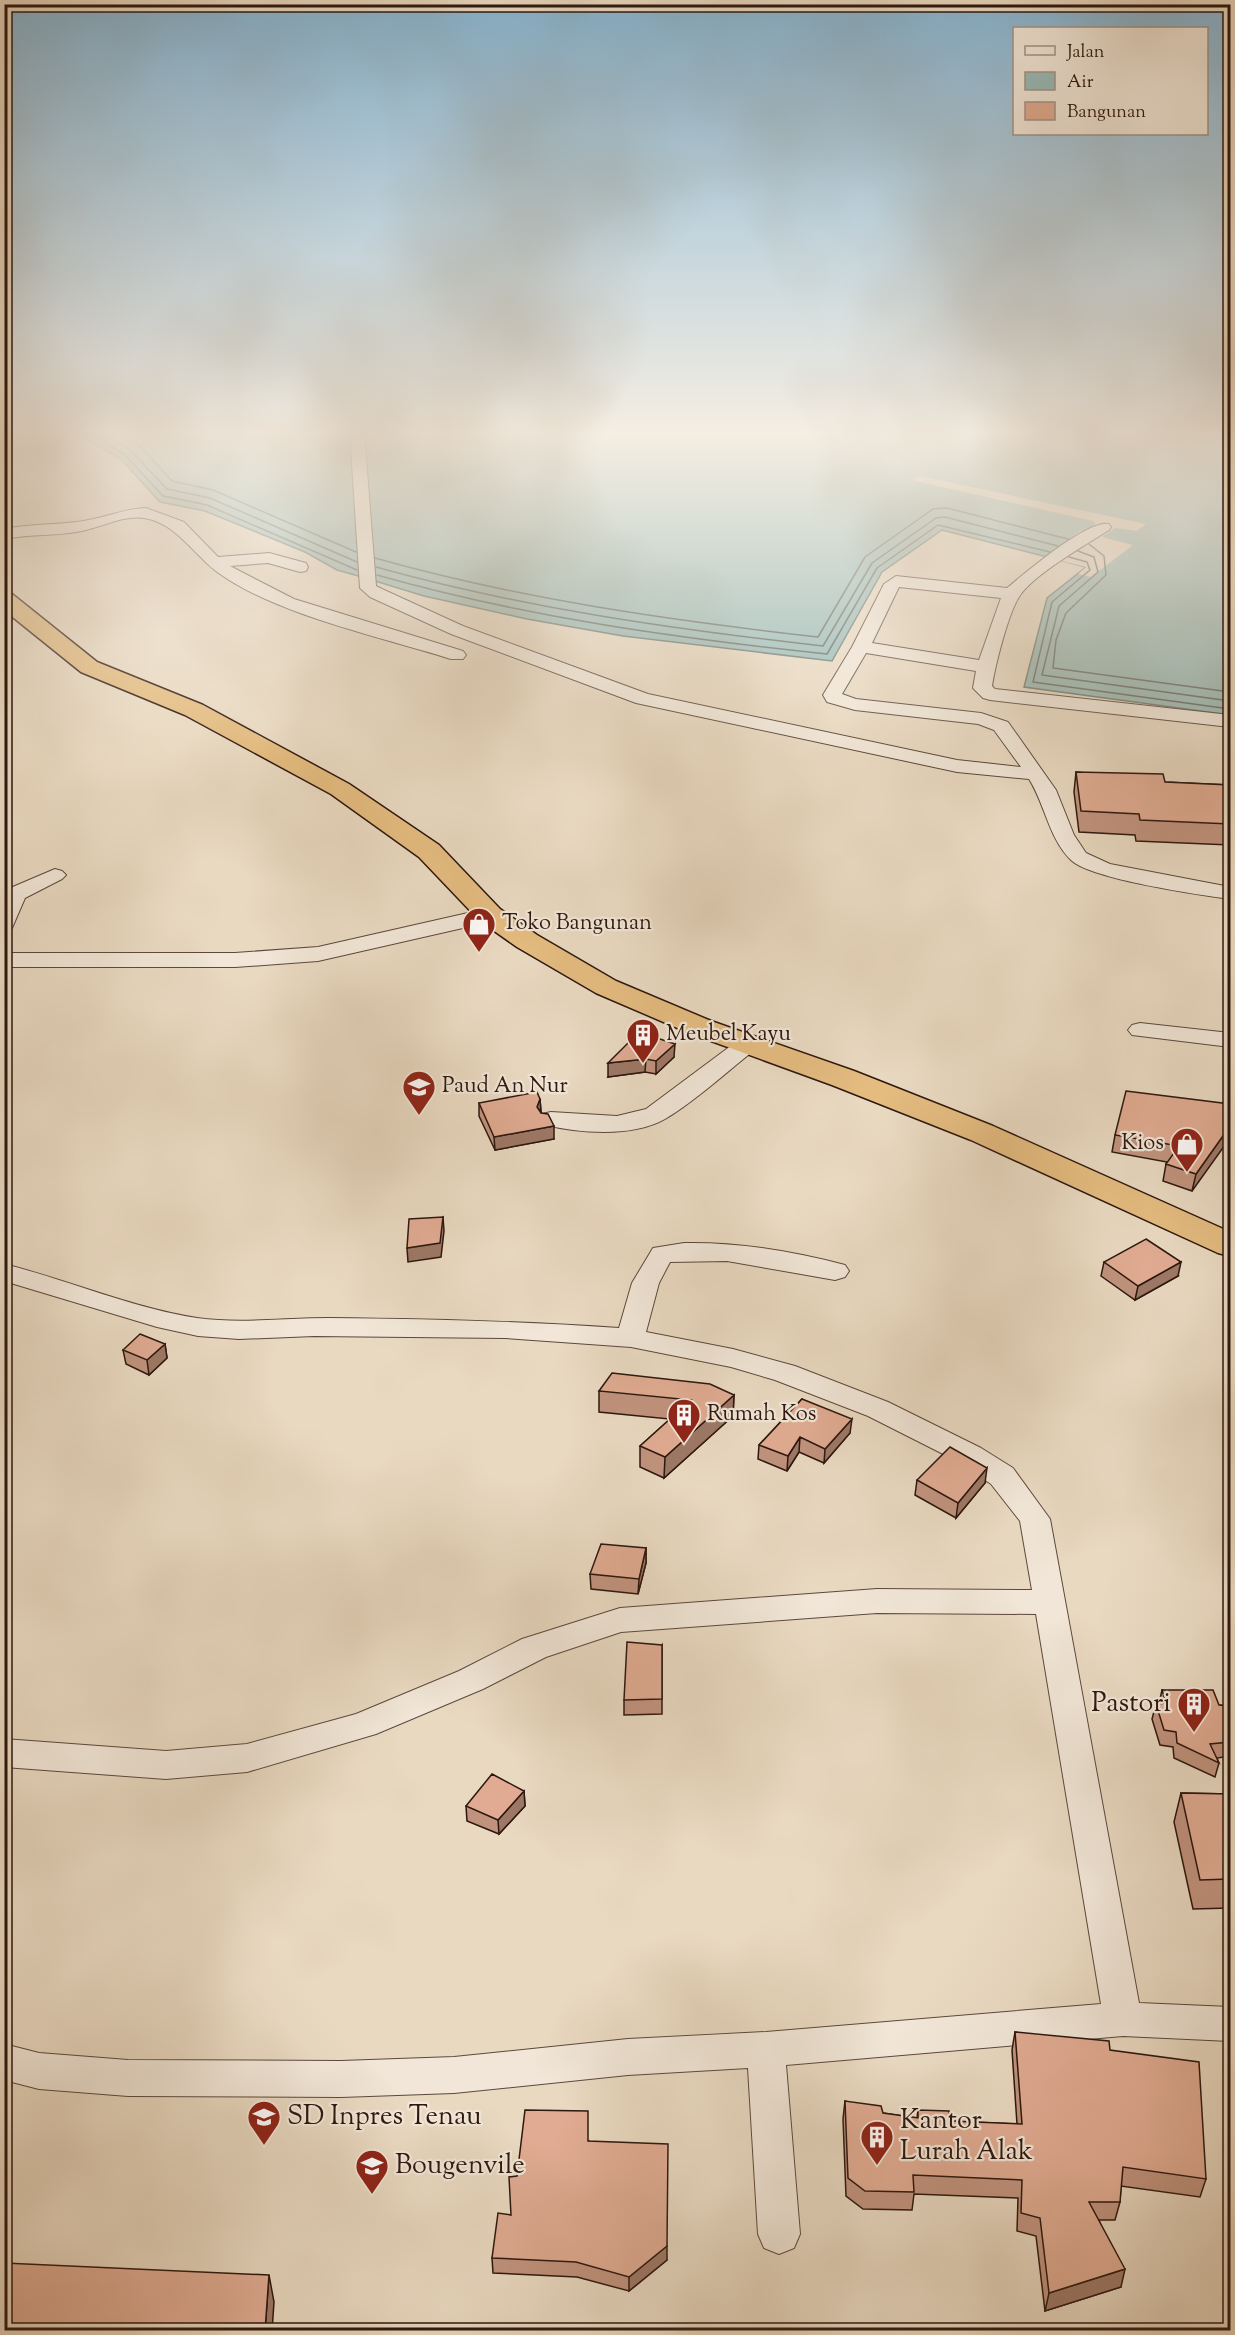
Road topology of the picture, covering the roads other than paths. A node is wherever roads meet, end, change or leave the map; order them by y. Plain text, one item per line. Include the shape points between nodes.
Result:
1 (194, 541) edge
2 (365, 541) edge
3 (1080, 541) edge
4 (215, 562) junction
5 (300, 567) dead end
6 (1011, 594) junction
7 (10, 608) edge
8 (861, 647) junction
9 (457, 655) dead end
10 (986, 667) junction
11 (1230, 721) edge
12 (1035, 774) junction
13 (55, 875) dead end
14 (1230, 894) edge
15 (490, 915) junction
16 (4, 923) edge
17 (7, 952) edge
18 (1140, 1029) dead end
19 (1230, 1040) edge
20 (748, 1044) junction
21 (551, 1119) edge
22 (1230, 1245) edge
23 (835, 1271) dead end
24 (4, 1272) edge
25 (631, 1338) junction
26 (1051, 1602) junction
27 (4, 1753) edge
28 (1123, 2019) junction
29 (1230, 2024) edge
30 (766, 2049) junction
31 (4, 2062) edge
32 (779, 2234) dead end

1 - 4 street
2 - 12 street via 368,588 458,630 643,699 957,766
3 - 6 street via 1049,561
4 - 5 street via 269,558
4 - 9 street via 292,604
6 - 8 street via 896,581
6 - 10 street
7 - 15 highway via 89,667 194,710 340,789 429,851
8 - 10 street
8 - 12 street via 832,695 834,698 981,719 1001,726
10 - 11 street via 982,688 990,694
12 - 14 street via 1079,857 1091,864
13 - 16 street via 16,894
15 - 17 street via 318,954 202,960
15 - 20 highway via 526,941 606,987
18 - 19 street
20 - 21 street via 655,1114 638,1122 614,1125
20 - 22 highway via 981,1133
23 - 25 street via 730,1253 662,1254 643,1292
24 - 25 street via 198,1328 442,1327
25 - 26 street via 733,1358 785,1373 878,1409 970,1455 1002,1476 1035,1519
26 - 27 street via 876,1601 620,1620 534,1648 471,1680 364,1725 247,1758 166,1765
26 - 28 street
28 - 29 street
28 - 30 street
30 - 31 street via 628,2057 454,2075 341,2079 128,2079 39,2071
30 - 32 street

